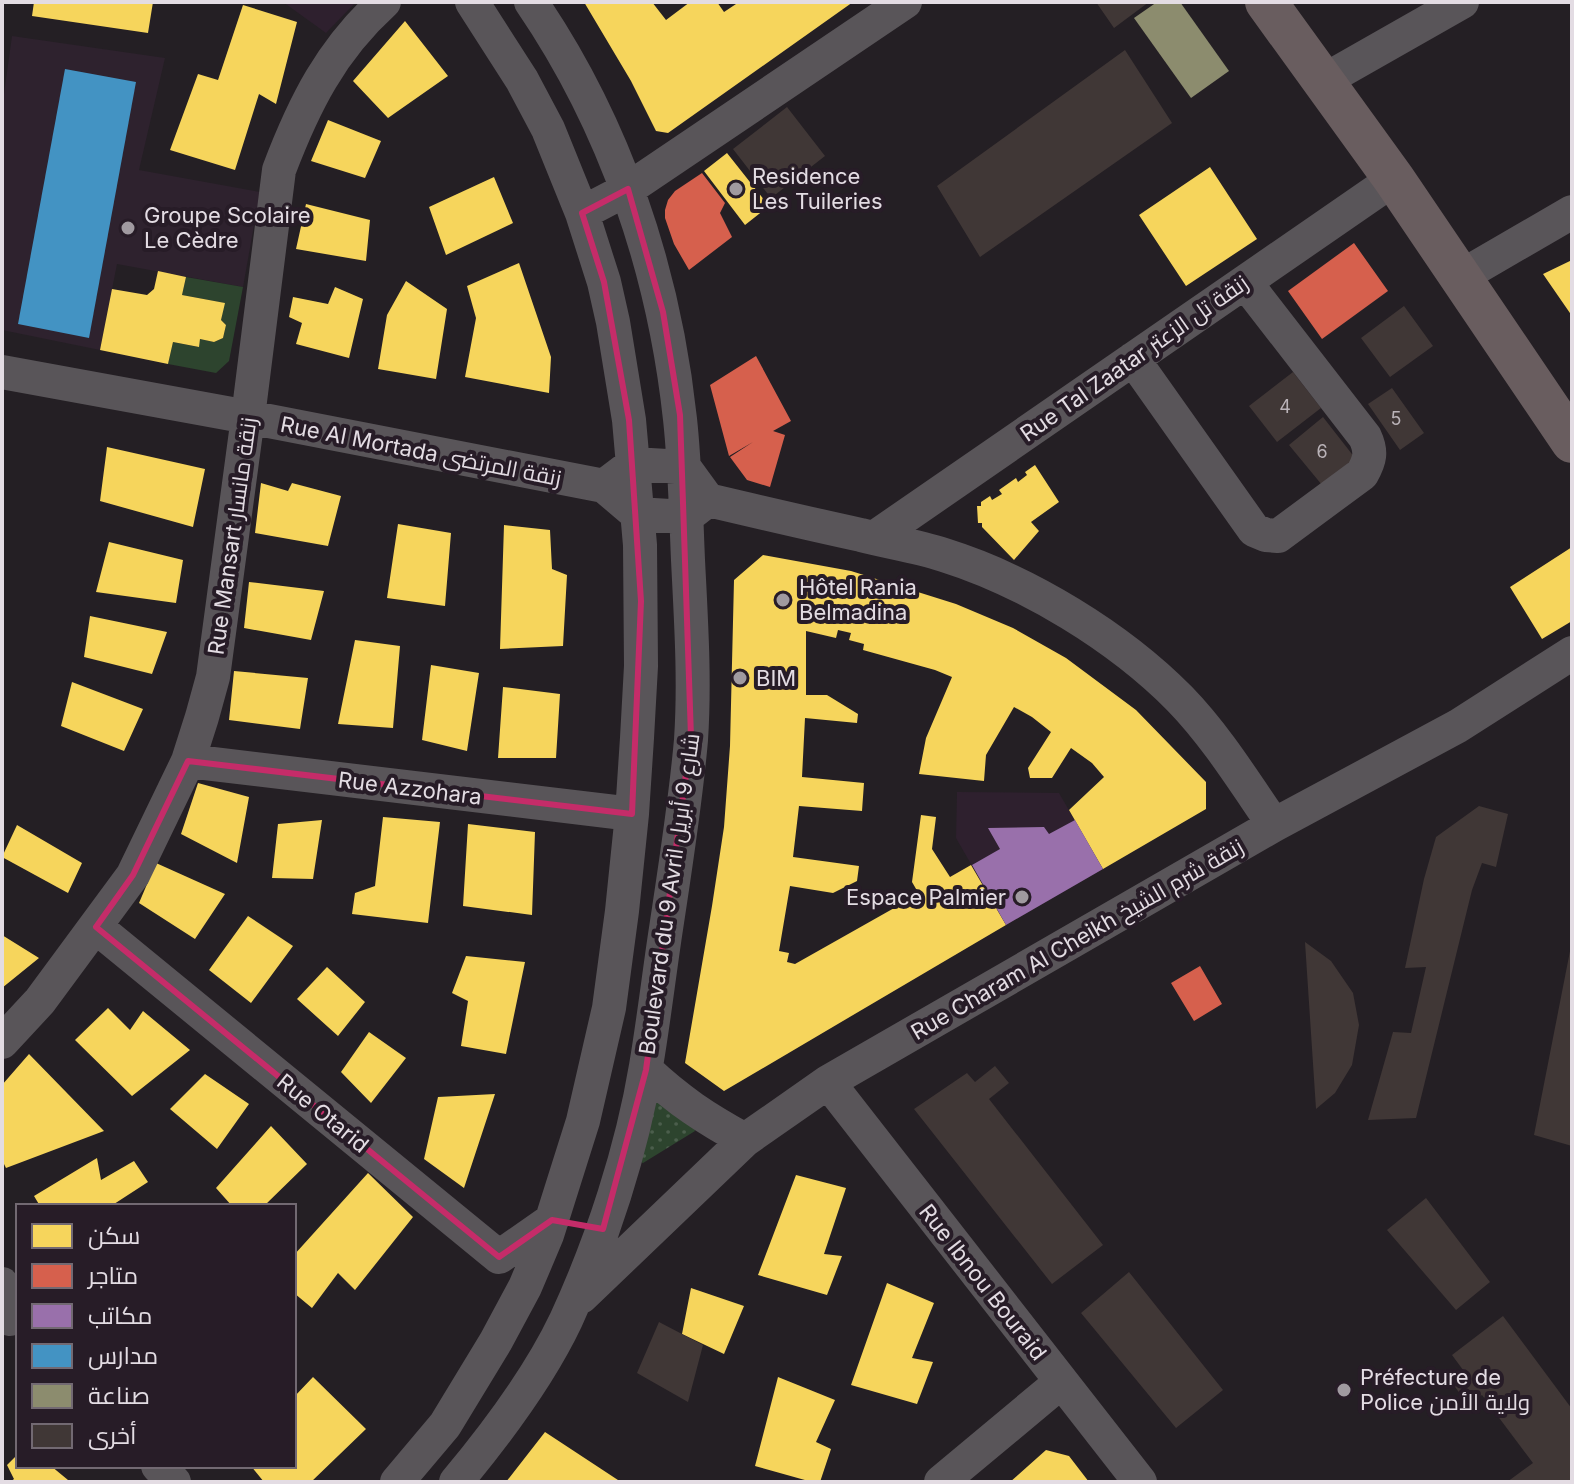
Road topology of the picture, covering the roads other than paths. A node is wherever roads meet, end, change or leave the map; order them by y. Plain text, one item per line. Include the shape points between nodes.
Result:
1 (384, 2) edge
2 (472, 2) edge
3 (531, 2) edge
4 (905, 2) edge
5 (1266, 2) edge
6 (1462, 2) edge
7 (1323, 81) junction
8 (1394, 179) junction
9 (628, 189) junction
10 (1572, 212) edge
11 (582, 213) junction
12 (1460, 277) junction
13 (1245, 282) junction
14 (1133, 359) junction
15 (2, 372) edge
16 (248, 417) junction
17 (1572, 442) edge
18 (633, 464) junction
19 (684, 467) junction
20 (604, 486) junction
21 (697, 508) junction
22 (637, 514) junction
23 (874, 538) junction
24 (1572, 653) edge
25 (188, 761) junction
26 (632, 814) junction
27 (1274, 825) junction
28 (96, 927) junction
29 (2, 1042) edge
30 (646, 1070) junction
31 (828, 1082) junction
32 (745, 1140) junction
33 (552, 1220) junction
34 (603, 1229) junction
35 (613, 1266) junction
36 (2, 1284) edge
37 (519, 1299) junction
38 (571, 1307) junction
39 (10, 1320) edge
40 (1061, 1382) junction
41 (397, 1482) edge
42 (456, 1482) edge
43 (941, 1482) edge
44 (1140, 1482) edge

1 - 16 street, Rue Mansart زنقة مانسار via 331,61 311,93 279,170
2 - 11 street, Boulevard du 9 Avril شارع 9 أبريل via 548,129
3 - 9 street via 586,92
4 - 9 street
5 - 7 main road
6 - 7 street
7 - 8 main road
8 - 12 main road
8 - 13 street, Rue Tal Zaatar زنقة تل الزعتر
9 - 11 street
9 - 19 street via 663,312
10 - 12 street
11 - 18 street, Boulevard du 9 Avril شارع 9 أبريل via 613,322
12 - 17 main road
13 - 14 street, Rue Tal Zaatar زنقة تل الزعتر
13 - 14 street via 1371,450 1362,474 1278,536 1254,530
14 - 23 street, Rue Tal Zaatar زنقة تل الزعتر
15 - 16 street, Rue Al Mortada زنقة المرتضى
16 - 20 street, Rue Al Mortada زنقة المرتضى
16 - 25 street, Rue Mansart زنقة مانسار via 213,677
18 - 19 street
18 - 20 street
18 - 22 street, Boulevard du 9 Avril شارع 9 أبريل
19 - 21 street
20 - 22 street, Rue Al Mortada زنقة المرتضى
21 - 22 street
21 - 23 street
21 - 30 street, Boulevard du 9 Avril شارع 9 أبريل via 691,737
22 - 26 street, Boulevard du 9 Avril شارع 9 أبريل via 641,666
23 - 27 street via 942,554 1024,588 1127,653 1182,701
24 - 27 street, Rue Charam Al Cheikh زنقة شرم الشيخ via 1458,726
25 - 26 street, Rue Azzohara
25 - 28 street, Rue Mansart زنقة مانسار via 133,875
26 - 33 street, Boulevard du 9 Avril شارع 9 أبريل via 609,1008 583,1121
27 - 31 street, Rue Charam Al Cheikh زنقة شرم الشيخ
28 - 29 street, Rue Mansart زنقة مانسار
28 - 33 street, Rue Otarid via 499,1257
30 - 32 street via 672,1095
30 - 34 street, Boulevard du 9 Avril شارع 9 أبريل
31 - 32 street, Rue Charam Al Cheikh زنقة شرم الشيخ
31 - 40 street, Rue Ibnou Bouraid
32 - 35 street, Rue Charam Al Cheikh زنقة شرم الشيخ
33 - 34 street
33 - 37 street, Boulevard du 9 Avril شارع 9 أبريل
34 - 35 street
34 - 38 street, Boulevard du 9 Avril شارع 9 أبريل
35 - 38 street, Rue Charam Al Cheikh زنقة شرم الشيخ
36 - 39 street
37 - 38 street
37 - 41 street, Boulevard du 9 Avril شارع 9 أبريل via 445,1425
38 - 42 street, Boulevard du 9 Avril شارع 9 أبريل via 504,1421
40 - 43 street
40 - 44 street, Rue Ibnou Bouraid

